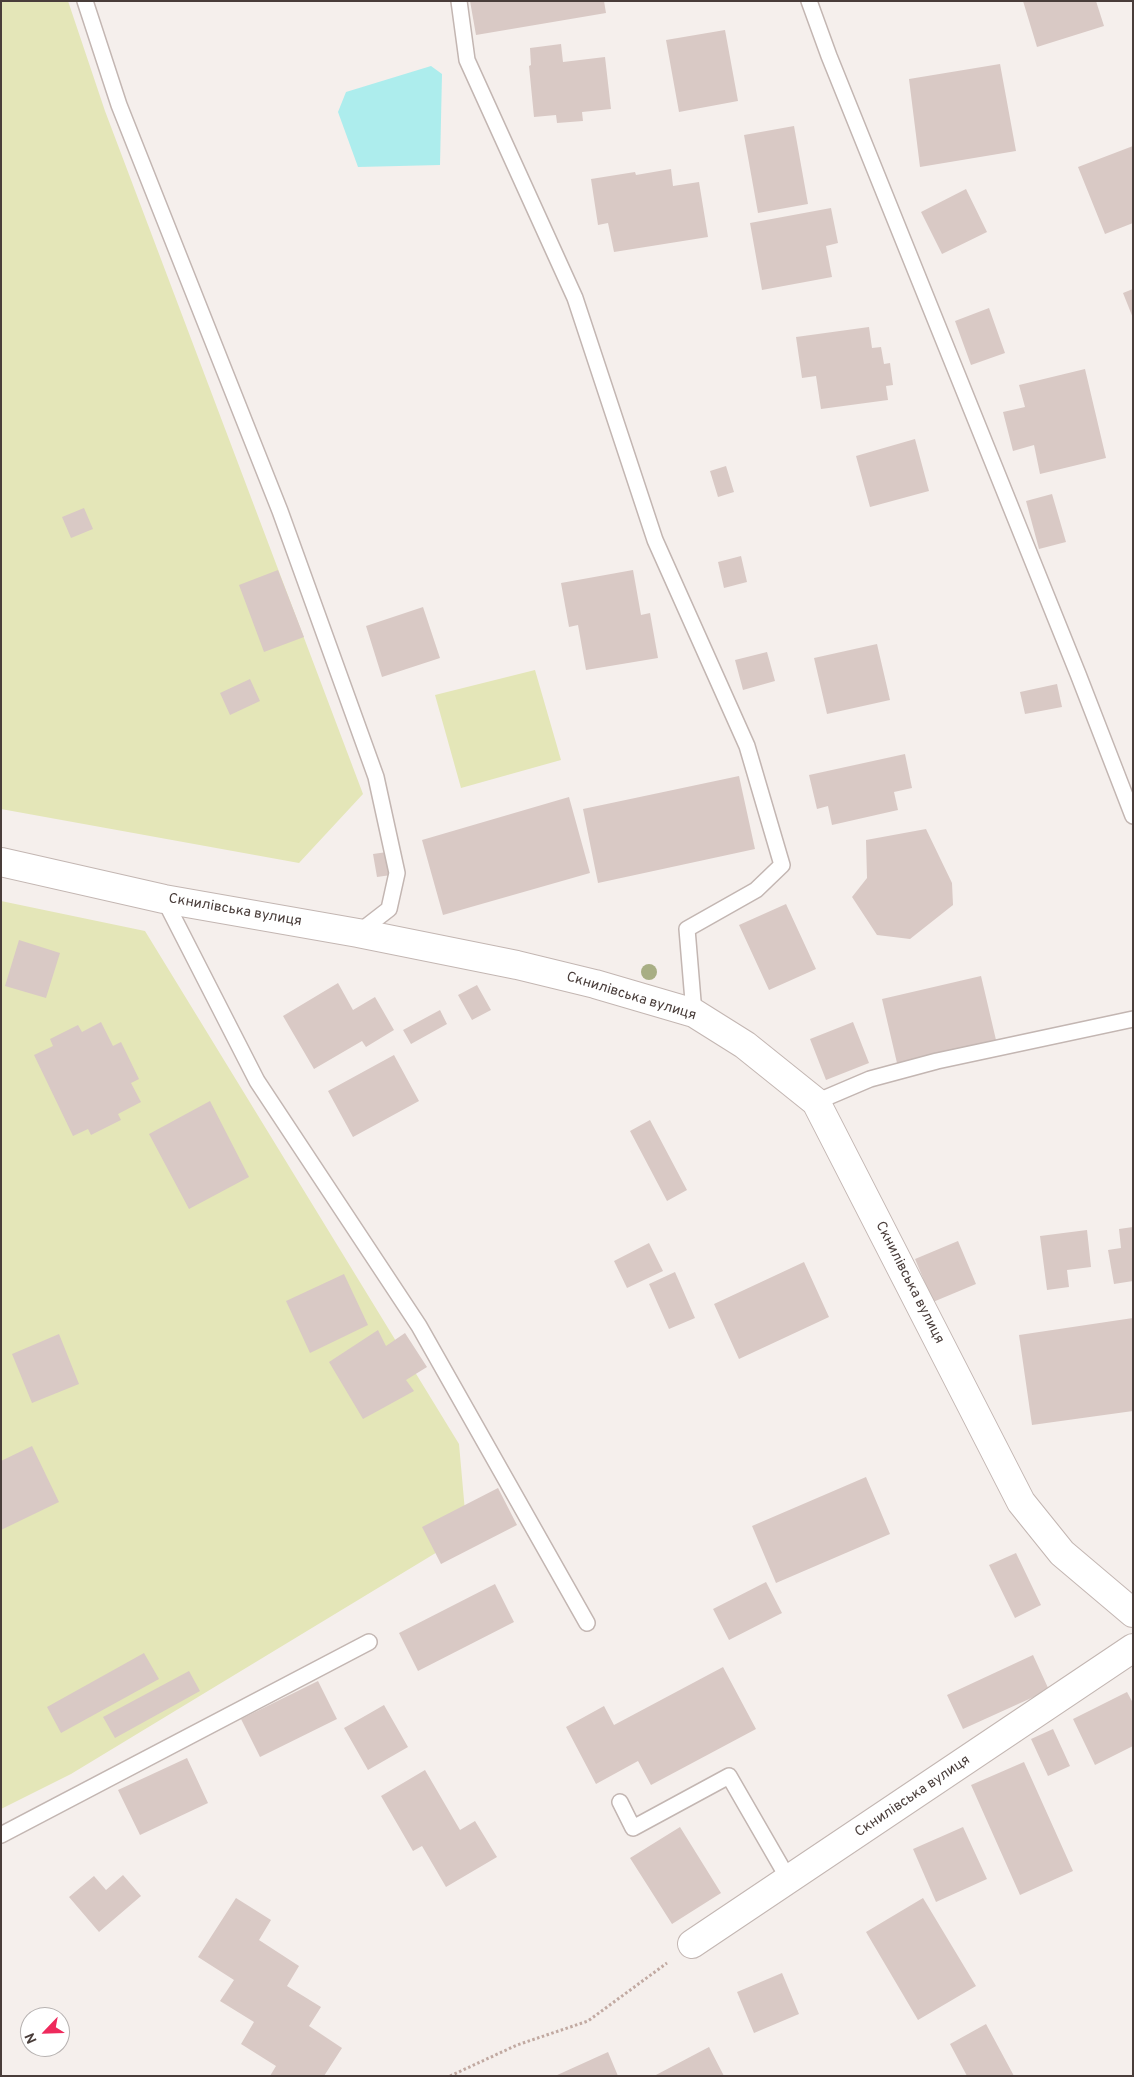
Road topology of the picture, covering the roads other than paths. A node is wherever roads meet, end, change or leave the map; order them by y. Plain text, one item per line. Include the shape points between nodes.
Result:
1 (85, 1) edge
2 (459, 1) edge
3 (809, 1) edge
4 (1133, 816) edge
5 (1, 862) edge
6 (164, 899) junction
7 (358, 933) junction
8 (694, 1013) junction
9 (1133, 1019) edge
10 (816, 1102) junction
11 (1133, 1613) edge
12 (587, 1623) dead end
13 (369, 1642) dead end
14 (1133, 1648) edge
15 (620, 1802) dead end
16 (1, 1835) edge
17 (789, 1880) junction
18 (692, 1944) road end

1 - 7 lane via 119,104 280,511 376,777 397,873 389,909
2 - 8 lane via 467,60 575,298 655,540 747,746 782,865 756,890 687,929
3 - 4 lane
5 - 6 street, Скнилівська вулиця
6 - 7 street, Скнилівська вулиця
6 - 12 lane via 257,1081 419,1326
7 - 8 street, Скнилівська вулиця via 543,971
8 - 10 street, Скнилівська вулиця via 745,1045
9 - 10 lane via 937,1061 880,1076
10 - 11 street, Скнилівська вулиця via 1022,1502 1062,1553
13 - 16 lane
14 - 17 street, Скнилівська вулиця
15 - 17 lane via 633,1828 729,1776
17 - 18 street, Скнилівська вулиця

